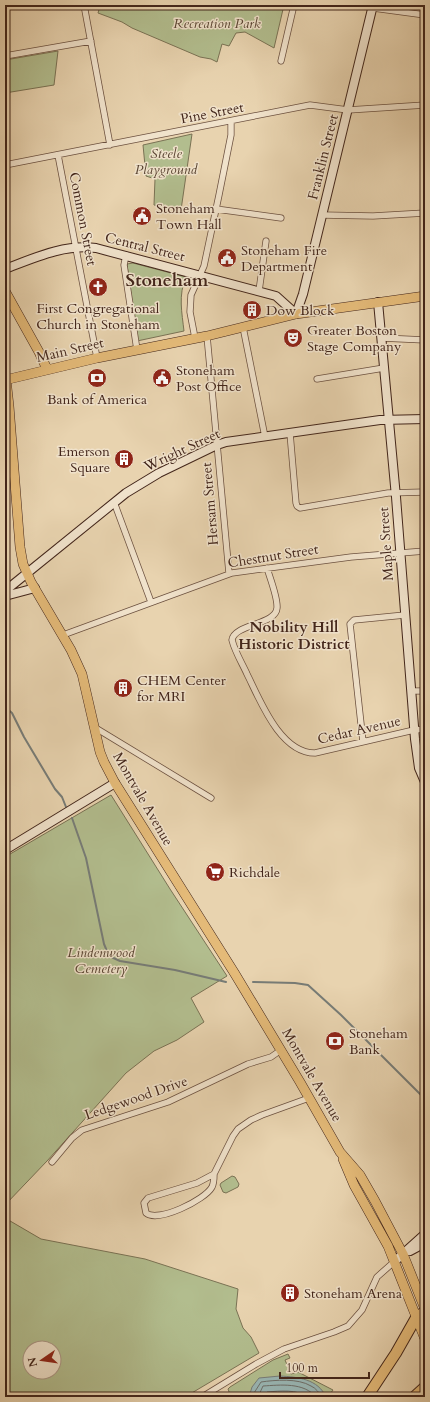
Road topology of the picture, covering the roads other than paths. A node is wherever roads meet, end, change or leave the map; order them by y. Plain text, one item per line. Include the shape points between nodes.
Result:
1 (84, 5) edge
2 (294, 5) edge
3 (373, 6) edge
4 (425, 15) edge
5 (91, 41) junction
6 (5, 56) edge
7 (281, 62) dead end
8 (425, 105) edge
9 (348, 110) junction
10 (231, 122) junction
11 (110, 145) junction
12 (58, 155) junction
13 (5, 165) edge
14 (216, 209) junction
15 (425, 213) edge
16 (322, 215) junction
17 (281, 218) dead end
18 (266, 241) dead end
19 (76, 247) junction
20 (126, 255) junction
21 (5, 269) edge
22 (200, 275) junction
23 (5, 291) edge
24 (259, 291) junction
25 (425, 296) edge
26 (378, 302) junction
27 (296, 314) junction
28 (243, 327) junction
29 (206, 336) junction
30 (194, 338) junction
31 (382, 338) junction
32 (425, 340) edge
33 (137, 350) junction
34 (97, 358) junction
35 (384, 368) junction
36 (47, 369) junction
37 (5, 379) edge
38 (317, 379) dead end
39 (425, 419) edge
40 (389, 420) junction
41 (290, 433) junction
42 (265, 437) junction
43 (217, 445) junction
44 (395, 492) junction
45 (425, 492) edge
46 (114, 502) junction
47 (425, 551) edge
48 (400, 552) junction
49 (268, 568) junction
50 (27, 573) junction
51 (229, 574) junction
52 (35, 588) junction
53 (5, 591) edge
54 (5, 596) edge
55 (151, 602) junction
56 (405, 615) junction
57 (63, 635) junction
58 (411, 691) junction
59 (425, 691) edge
60 (94, 727) junction
61 (425, 729) edge
62 (414, 730) junction
63 (362, 742) junction
64 (425, 782) edge
65 (115, 783) junction
66 (212, 798) dead end
67 (5, 850) edge
68 (281, 1050) junction
69 (309, 1098) junction
70 (340, 1152) junction
71 (52, 1162) dead end
72 (214, 1174) junction
73 (425, 1234) edge
74 (425, 1243) edge
75 (403, 1254) junction
76 (395, 1261) junction
77 (422, 1312) edge
78 (425, 1339) edge
79 (425, 1387) edge
80 (202, 1397) edge
81 (367, 1397) edge
82 (414, 1397) edge

1 - 5 street
2 - 7 street
3 - 4 street
3 - 9 street, Franklin Street
5 - 6 street
5 - 11 street
8 - 9 street, Pine Street
9 - 10 street, Pine Street via 310,105
9 - 16 street, Franklin Street
10 - 11 street, Pine Street
10 - 14 street via 231,135
11 - 12 street, Pine Street
12 - 13 street, Pine Street
12 - 19 street, Common Street
14 - 17 street
14 - 22 street
15 - 16 street
16 - 27 street, Franklin Street via 304,294
18 - 24 street
19 - 20 street, Central Street via 96,248
19 - 21 street, Central Street via 45,254
19 - 34 street, Common Street
20 - 22 street, Central Street
20 - 33 street via 124,265
22 - 24 street, Central Street
22 - 30 street via 192,290 190,301
23 - 36 main road
24 - 27 street, Central Street via 278,297
25 - 26 main road, Main Street
26 - 27 main road, Main Street
26 - 31 street, Maple Street
27 - 28 main road, Main Street
28 - 29 main road, Main Street
28 - 42 street
29 - 30 main road, Main Street
29 - 43 street, Hersam Street
30 - 33 main road, Main Street
31 - 32 street
31 - 35 street, Maple Street
33 - 34 main road, Main Street
34 - 36 main road, Main Street
35 - 38 street
35 - 40 street, Maple Street
36 - 37 main road, Main Street
37 - 50 main road, Montvale Avenue via 20,547
39 - 40 street, Wright Street
40 - 41 street, Wright Street
40 - 44 street, Maple Street
41 - 42 street, Wright Street
41 - 44 street via 296,504 299,508
42 - 43 street, Wright Street
43 - 46 street, Wright Street via 159,473
43 - 51 street, Hersam Street
44 - 45 street
44 - 48 street, Maple Street
46 - 50 street, Wright Street
46 - 55 street
47 - 48 street, Chestnut Street
48 - 49 street, Chestnut Street
48 - 56 street, Maple Street
49 - 51 street, Chestnut Street
49 - 63 street, Cedar Avenue via 277,606 276,612 271,617 236,633 232,640 266,712 285,737 304,751 319,752
50 - 52 main road, Montvale Avenue
50 - 53 street, Wright Street
51 - 55 street, Chestnut Street
52 - 54 street
52 - 57 main road, Montvale Avenue
55 - 57 street, Chestnut Street
56 - 58 street, Maple Street
56 - 63 street via 354,620 350,624
57 - 60 main road, Montvale Avenue via 84,678
58 - 59 street
58 - 62 street, Maple Street
60 - 65 main road, Montvale Avenue via 103,759
60 - 66 street
61 - 62 street, Cedar Avenue
62 - 63 street, Cedar Avenue
62 - 64 street, Maple Street via 418,764
65 - 67 street
65 - 68 main road, Montvale Avenue
68 - 69 main road, Montvale Avenue
68 - 71 street, Ledgewood Drive via 271,1057 248,1064 168,1102 82,1130
69 - 70 main road, Montvale Avenue
69 - 72 street via 262,1115 238,1128
70 - 75 main road, Montvale Avenue via 360,1175
70 - 76 main road, Montvale Avenue via 354,1185
72 - 72 street via 197,1183 148,1198 144,1203 146,1213 150,1216 159,1215 199,1200 213,1186
73 - 75 street
74 - 75 street
75 - 76 street
75 - 77 main road, Montvale Avenue
76 - 77 main road, Montvale Avenue
76 - 80 street via 375,1280 362,1310 348,1326 280,1350
77 - 78 main road, Montvale Avenue
77 - 81 highway
79 - 82 highway

